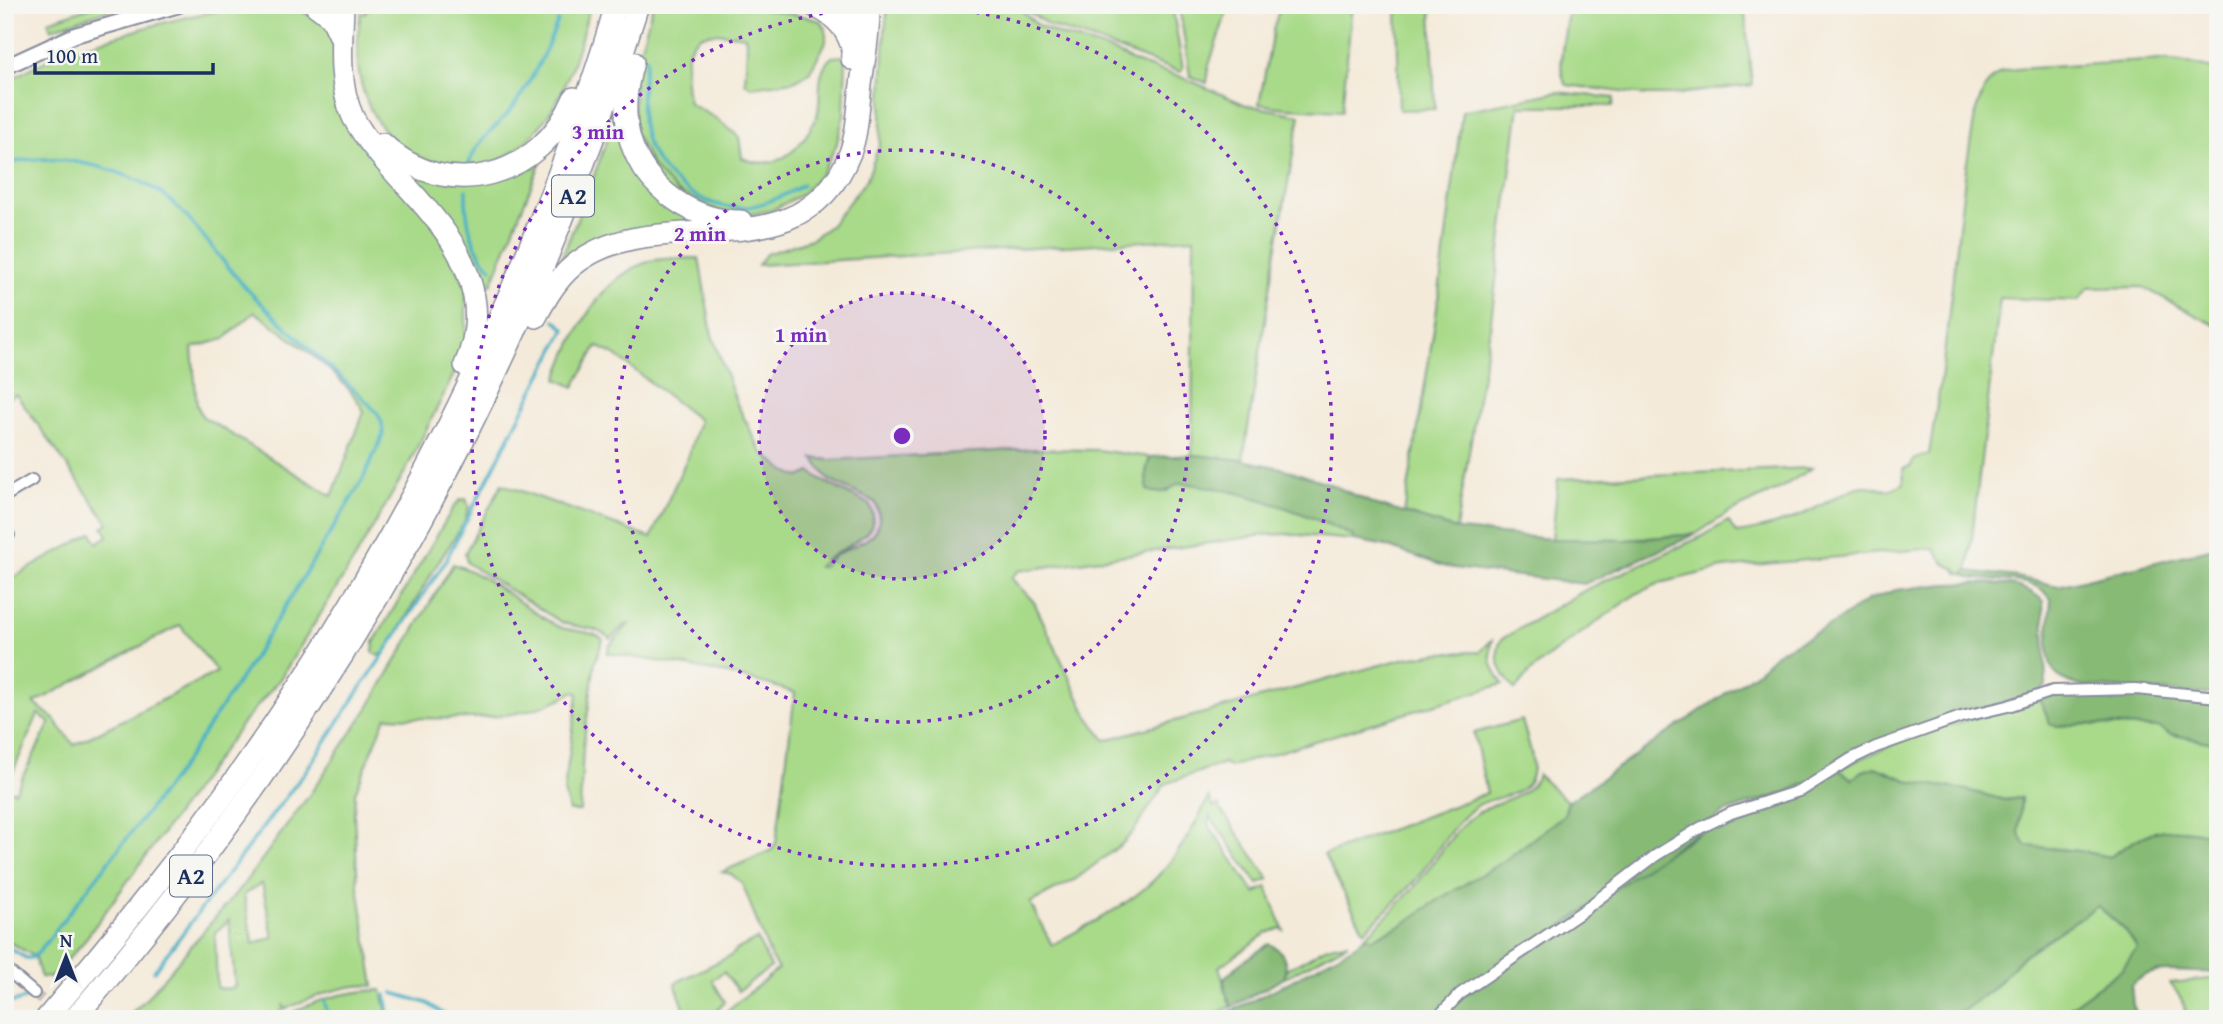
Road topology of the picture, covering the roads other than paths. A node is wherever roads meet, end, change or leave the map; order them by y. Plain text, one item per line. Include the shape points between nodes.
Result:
1 (179, 5) edge
2 (315, 5) edge
3 (343, 5) edge
4 (357, 5) edge
5 (616, 5) edge
6 (638, 5) edge
7 (645, 5) edge
8 (812, 5) edge
9 (852, 5) edge
10 (869, 5) edge
11 (342, 40) junction
12 (852, 46) junction
13 (600, 55) junction
14 (5, 68) edge
15 (494, 382) junction
16 (448, 427) junction
17 (32, 480) dead end
18 (5, 496) edge
19 (2218, 698) edge
20 (5, 968) edge
21 (34, 993) tunnel mouth
22 (46, 1019) edge
23 (74, 1019) edge
24 (1436, 1019) edge

1 - 14 street via 75,35
2 - 11 highway via 331,17
3 - 11 highway
4 - 13 highway via 352,74 360,110 391,152 436,174 480,177 521,160 558,127 582,76
5 - 13 highway, A2
6 - 15 highway, A2 via 570,205
7 - 12 highway via 626,101 633,149 644,172 661,190 691,209 726,220 767,217 790,208 826,177 845,133
8 - 12 highway via 837,19
9 - 12 highway
10 - 15 highway via 852,145 839,175 825,192 799,213 766,227 650,235 593,252 558,281 518,355
11 - 16 highway via 345,88 357,124 445,230 469,277 475,303 474,337 450,398
13 - 16 highway, A2 via 531,244
15 - 23 highway, A2 via 409,546 299,726 188,880
16 - 22 highway, A2 via 369,573 283,711 170,868
17 - 18 street
19 - 24 street via 2136,689 2053,691 1875,747 1802,790 1731,813 1655,856 1460,995
20 - 21 street

